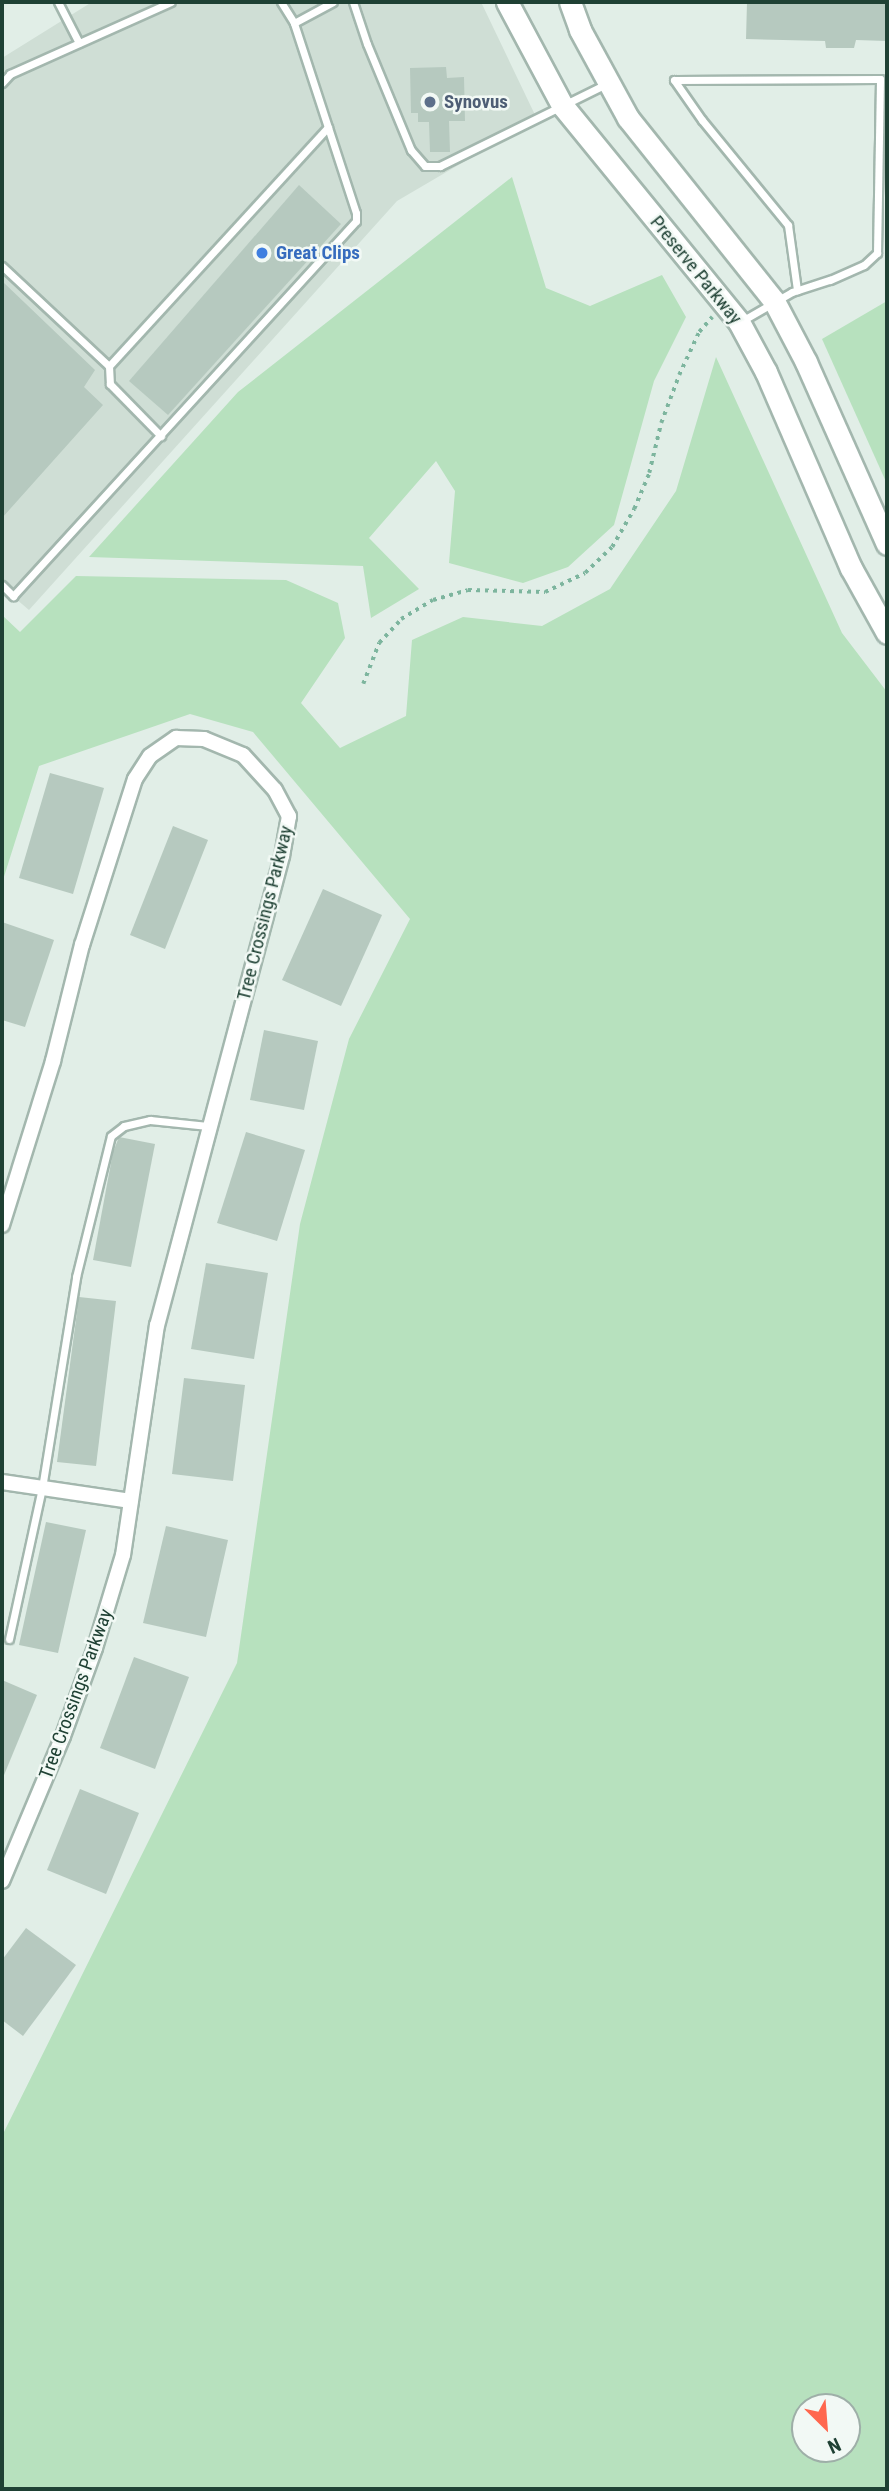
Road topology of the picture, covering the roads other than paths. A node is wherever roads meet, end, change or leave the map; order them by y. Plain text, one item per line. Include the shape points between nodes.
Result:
1 (58, 2) edge
2 (171, 2) edge
3 (281, 2) edge
4 (333, 2) edge
5 (353, 2) edge
6 (507, 2) edge
7 (570, 2) edge
8 (294, 23) junction
9 (79, 43) junction
10 (884, 79) edge
11 (2, 83) edge
12 (609, 83) junction
13 (562, 105) junction
14 (328, 127) junction
15 (2, 266) edge
16 (797, 290) junction
17 (774, 301) junction
18 (739, 322) junction
19 (109, 366) junction
20 (161, 436) junction
21 (887, 544) edge
22 (2, 585) edge
23 (887, 633) edge
24 (208, 1126) junction
25 (2, 1225) edge
26 (2, 1482) edge
27 (42, 1488) junction
28 (131, 1501) junction
29 (9, 1639) dead end
30 (2, 1881) edge

1 - 9 lane
2 - 9 lane
3 - 8 lane
4 - 8 lane
5 - 13 lane via 411,150 425,166 440,166
6 - 13 street, Preserve Parkway
7 - 12 street
8 - 14 lane
9 - 11 lane via 10,74
10 - 16 lane via 877,253 864,265
10 - 16 lane via 674,80 788,225
12 - 13 lane
12 - 17 street via 628,118
13 - 18 street, Preserve Parkway
14 - 19 lane
14 - 20 lane via 356,221
15 - 19 lane
16 - 17 lane
17 - 18 lane
17 - 21 street
18 - 23 street, Preserve Parkway via 766,372 851,568
19 - 20 lane via 110,384
20 - 22 lane via 13,596
24 - 25 street, Tree Crossings Parkway via 289,816 275,790 243,755 204,739 176,738 150,756 135,779
24 - 27 lane via 150,1120 124,1126 111,1136 76,1277
24 - 28 street, Tree Crossings Parkway via 157,1325
26 - 27 street
27 - 28 street
27 - 29 lane
28 - 30 street, Tree Crossings Parkway via 123,1555 95,1648

